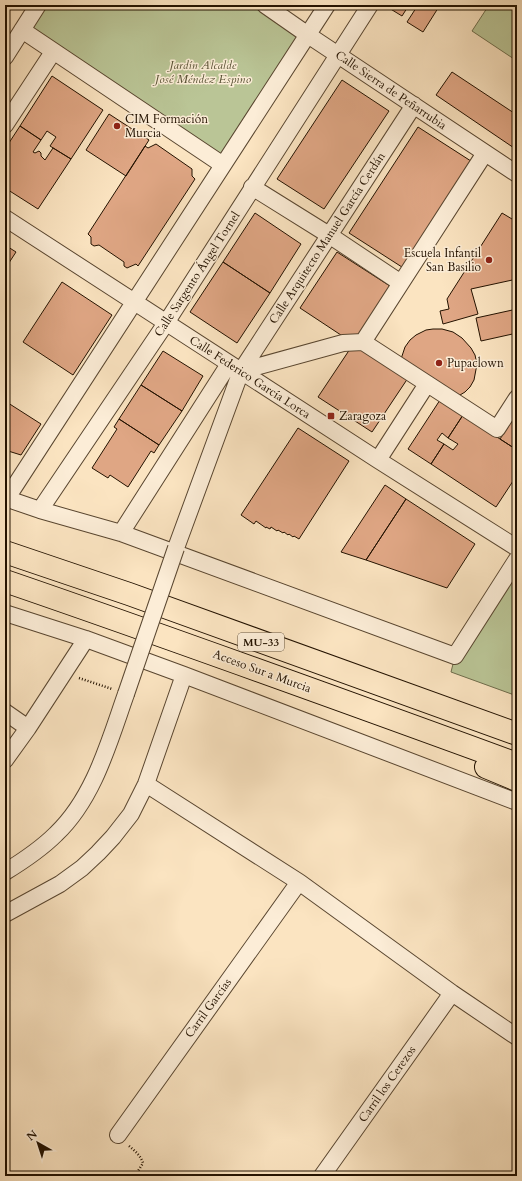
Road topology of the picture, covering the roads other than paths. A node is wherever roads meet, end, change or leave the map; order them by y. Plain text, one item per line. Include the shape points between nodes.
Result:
1 (265, 5) edge
2 (327, 5) edge
3 (370, 5) edge
4 (34, 6) edge
5 (22, 30) junction
6 (308, 35) junction
7 (53, 52) junction
8 (338, 55) junction
9 (5, 56) edge
10 (414, 105) junction
11 (5, 125) edge
12 (485, 153) junction
13 (223, 165) junction
14 (517, 174) edge
15 (252, 187) junction
16 (5, 218) edge
17 (329, 235) junction
18 (401, 283) junction
19 (134, 302) junction
20 (166, 323) junction
21 (363, 342) junction
22 (235, 367) junction
23 (427, 384) junction
24 (517, 398) edge
25 (378, 460) junction
26 (6, 498) edge
27 (40, 510) junction
28 (121, 533) junction
29 (517, 548) edge
30 (5, 552) edge
31 (517, 559) edge
32 (5, 581) edge
33 (5, 613) edge
34 (86, 639) junction
35 (184, 674) junction
36 (274, 675) junction
37 (5, 712) edge
38 (28, 728) junction
39 (517, 734) edge
40 (5, 760) edge
41 (517, 764) edge
42 (517, 780) edge
43 (146, 784) junction
44 (517, 802) edge
45 (5, 872) edge
46 (299, 882) junction
47 (5, 914) edge
48 (452, 993) junction
49 (517, 1037) edge
50 (118, 1135) road end
51 (322, 1176) edge

1 - 6 street, Calle Sierra de Peñarrubia
2 - 6 street
3 - 8 street, Calle Sargento Ángel Tornel
4 - 5 street
5 - 7 street
5 - 9 street
6 - 8 street, Calle Sierra de Peñarrubia
6 - 13 street
7 - 11 street
7 - 13 street
8 - 10 street, Calle Sierra de Peñarrubia
8 - 15 street, Calle Sargento Ángel Tornel
10 - 12 street, Calle Sierra de Peñarrubia
10 - 17 street, Calle Arquitecto Manuel García Cerdán
12 - 14 street, Calle Sierra de Peñarrubia
12 - 18 street
13 - 19 street
15 - 17 street
15 - 20 street, Calle Sargento Ángel Tornel
16 - 19 street, Calle Federico García Lorca
17 - 18 street
17 - 22 street, Calle Arquitecto Manuel García Cerdán
18 - 21 street
19 - 20 street, Calle Federico García Lorca
19 - 26 street
20 - 22 street, Calle Federico García Lorca
20 - 27 street, Calle Sargento Ángel Tornel
21 - 22 street
21 - 23 street
22 - 25 street, Calle Federico García Lorca
22 - 28 street
22 - 45 street, bridge via 107,750 87,795 56,835
23 - 24 street via 497,429
23 - 25 street
25 - 29 street, Calle Federico García Lorca
26 - 27 street
27 - 28 street
28 - 31 street via 455,656
30 - 39 highway, MU-33
32 - 36 highway, Acceso Sur a Murcia / MU-33
33 - 34 street
34 - 35 street
34 - 38 street
35 - 43 street
35 - 44 street
36 - 41 highway, Acceso Sur a Murcia / MU-33
36 - 42 highway
37 - 38 street
38 - 40 street
43 - 46 street
43 - 47 street via 131,814 113,837 82,868 60,884
46 - 48 street
46 - 50 street, Carril Garcías
48 - 49 street
48 - 51 street, Carril los Cerezos

